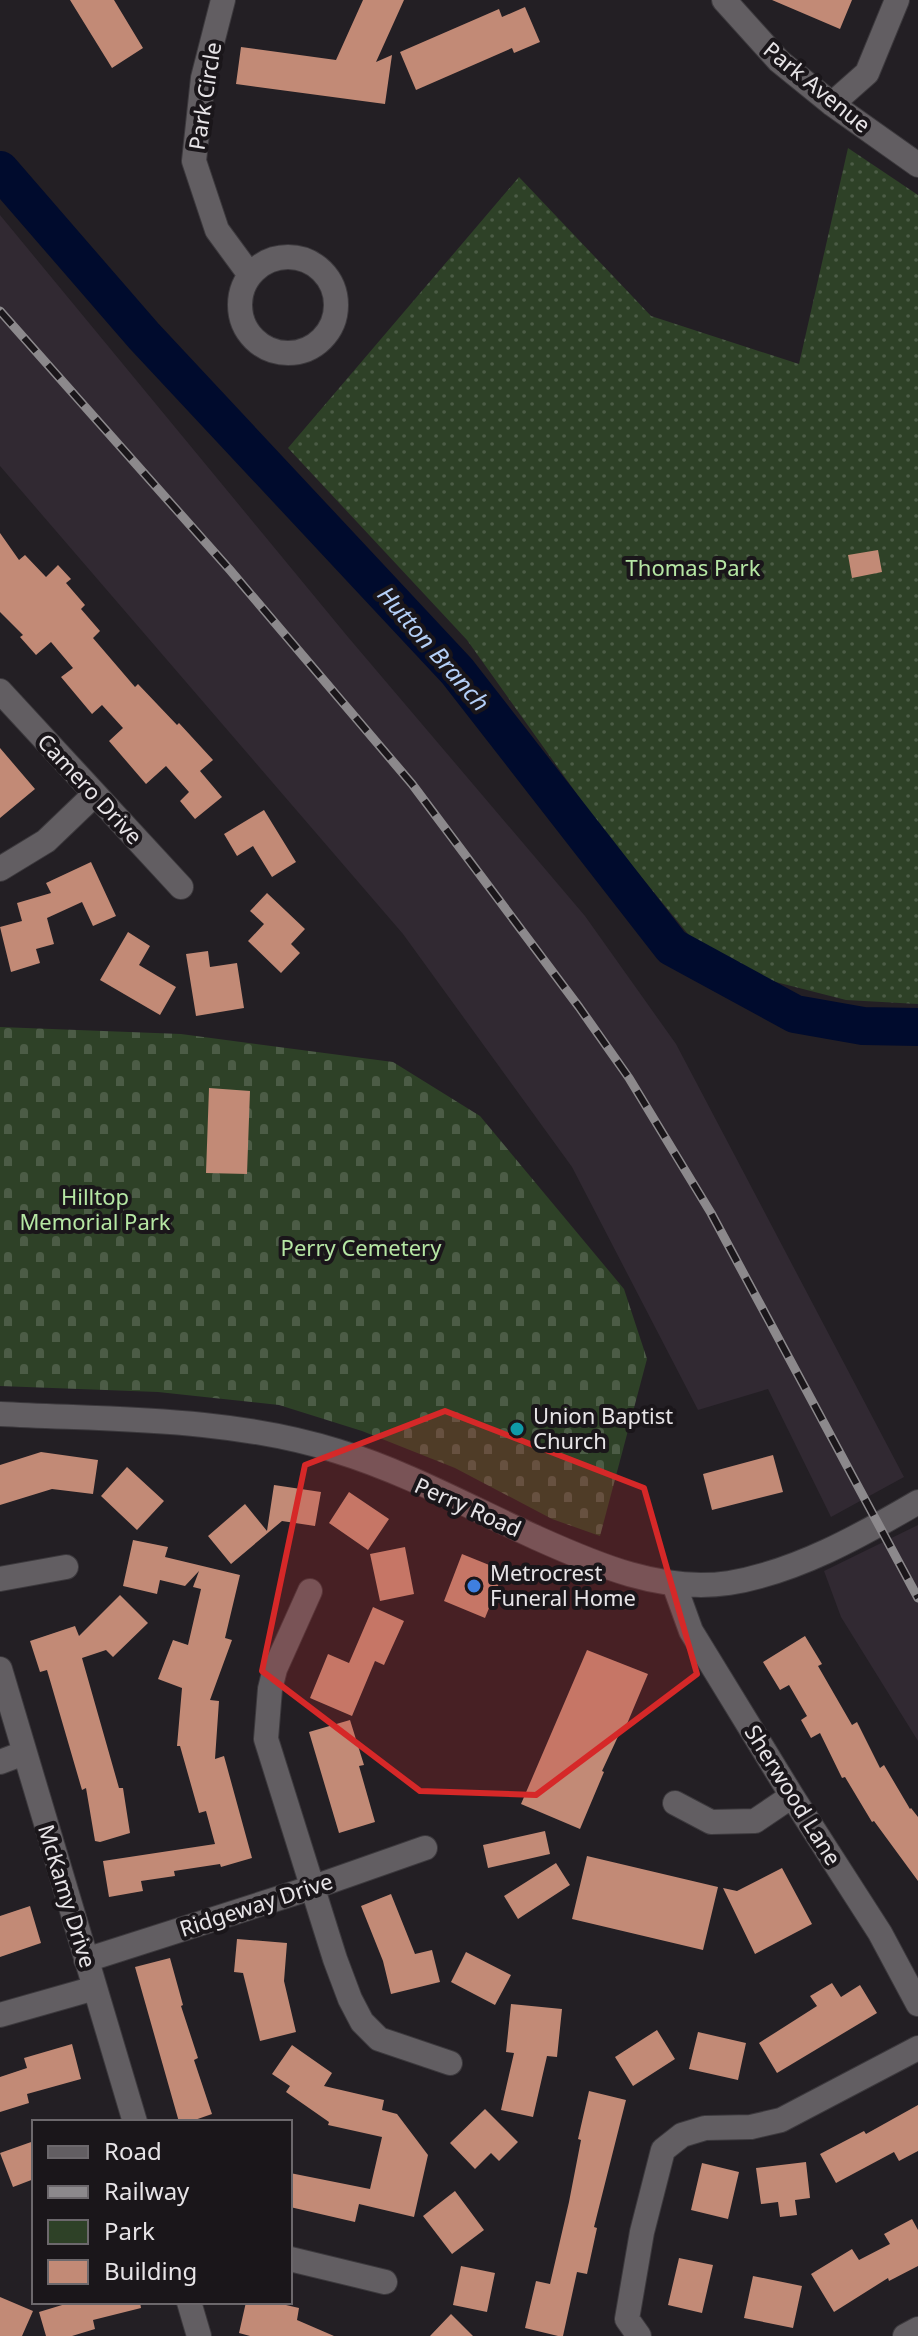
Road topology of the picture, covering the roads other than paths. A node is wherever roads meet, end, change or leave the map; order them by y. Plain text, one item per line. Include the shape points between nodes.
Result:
1 (223, 0) edge
2 (724, 0) edge
3 (897, 0) edge
4 (832, 104) junction
5 (918, 165) edge
6 (250, 275) junction
7 (0, 691) edge
8 (94, 795) junction
9 (0, 869) edge
10 (181, 887) dead end
11 (0, 1414) edge
12 (918, 1502) edge
13 (66, 1567) dead end
14 (0, 1579) edge
15 (674, 1584) junction
16 (310, 1591) dead end
17 (0, 1669) edge
18 (24, 1753) junction
19 (0, 1762) edge
20 (792, 1796) junction
21 (675, 1803) dead end
22 (425, 1848) dead end
23 (314, 1887) junction
24 (86, 1960) junction
25 (95, 1988) junction
26 (918, 2004) edge
27 (0, 2015) edge
28 (918, 2048) edge
29 (450, 2063) dead end
30 (134, 2120) edge
31 (292, 2259) edge
32 (385, 2282) dead end
33 (190, 2304) edge
34 (918, 2329) edge
35 (199, 2336) edge
36 (639, 2336) edge
37 (905, 2336) edge

1 - 6 street, Park Circle via 203,78 194,161 217,230
2 - 4 street, Park Avenue via 779,61
3 - 4 street via 867,73
4 - 5 street, Park Avenue
6 - 6 street via 241,292 240,311 246,329 259,343 276,352 295,353 313,347 327,334 336,298 318,266 282,256 264,262
7 - 8 street, Camero Drive
8 - 9 street via 46,841
8 - 10 street, Camero Drive
11 - 15 street, Perry Road via 230,1427 304,1442 369,1462 601,1567
12 - 15 street, Perry Road via 774,1572 728,1583
13 - 14 street
15 - 20 street, Sherwood Lane via 691,1631
16 - 23 street via 275,1669 266,1739
17 - 18 street, McKamy Drive
18 - 19 street
18 - 24 street, McKamy Drive
20 - 21 street via 755,1821 711,1822
20 - 26 street, Sherwood Lane via 880,1933
22 - 23 street, Ridgeway Drive
23 - 24 street, Ridgeway Drive
23 - 29 street via 335,1959 362,2022 379,2039
24 - 25 street, McKamy Drive
25 - 27 street
25 - 30 street, McKamy Drive
28 - 36 street via 781,2120 705,2128 682,2135 663,2150 627,2319
31 - 32 street
33 - 35 street
34 - 37 street

